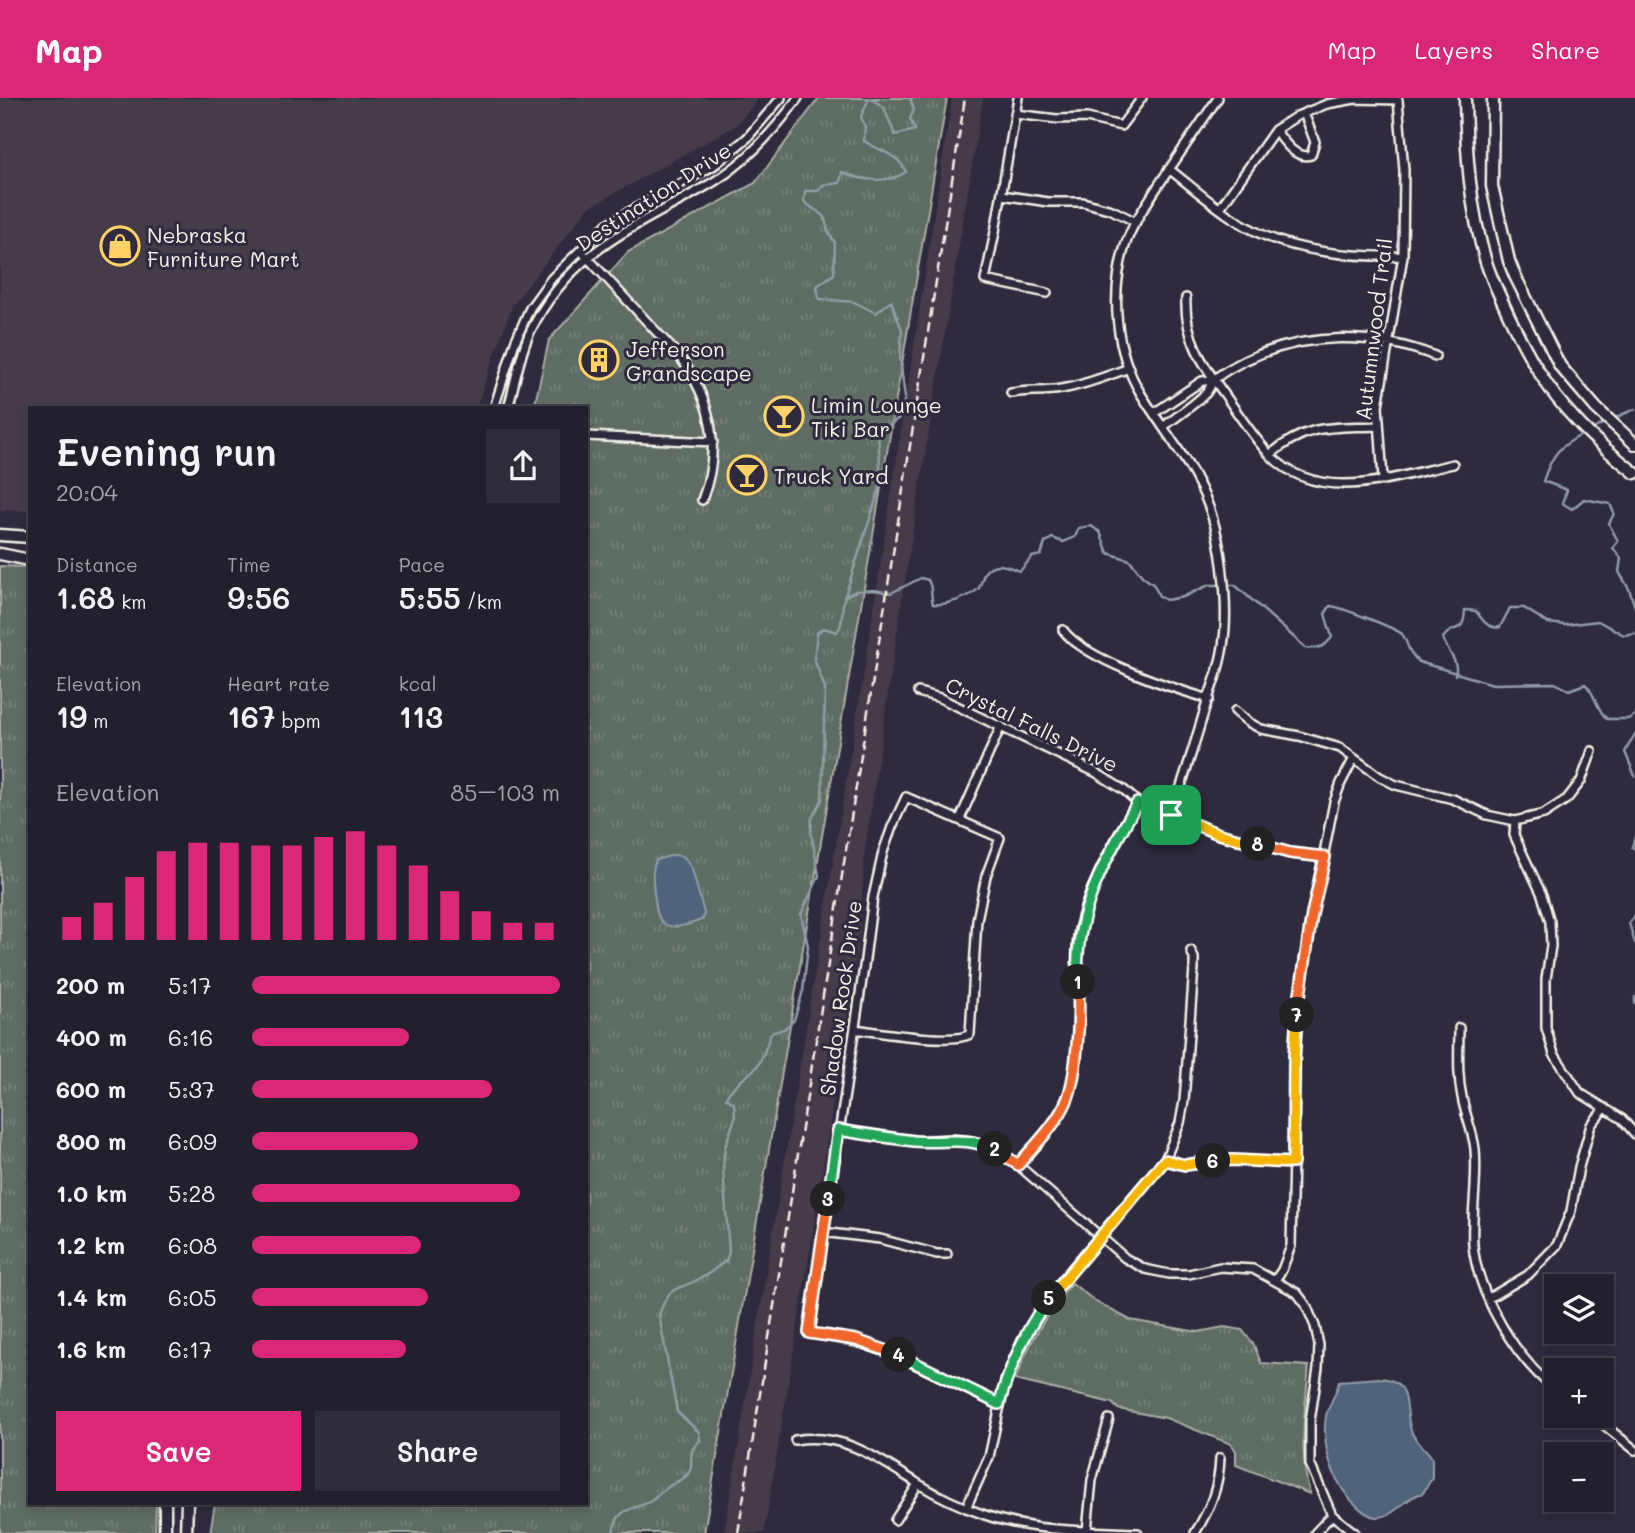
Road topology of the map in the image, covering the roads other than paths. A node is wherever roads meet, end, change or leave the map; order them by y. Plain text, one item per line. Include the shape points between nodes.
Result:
1 (781, 98) edge
2 (798, 98) edge
3 (1018, 98) edge
4 (1142, 98) edge
5 (1218, 98) edge
6 (1465, 98) edge
7 (1493, 98) edge
8 (1304, 113) junction
9 (1015, 114) junction
10 (1275, 130) junction
11 (747, 138) junction
12 (754, 150) junction
13 (1169, 169) junction
14 (1002, 195) junction
15 (1220, 208) junction
16 (1136, 222) junction
17 (579, 249) junction
18 (1403, 256) junction
19 (587, 257) junction
20 (1047, 293) dead end
21 (1186, 298) dead end
22 (1388, 342) junction
23 (1434, 356) dead end
24 (1129, 368) junction
25 (1214, 380) junction
26 (1011, 393) dead end
27 (495, 406) edge
28 (509, 406) edge
29 (1154, 414) junction
30 (1377, 426) junction
31 (1163, 427) junction
32 (588, 436) edge
33 (713, 442) junction
34 (1635, 444) edge
35 (1270, 455) junction
36 (1453, 464) dead end
37 (1635, 472) edge
38 (1383, 479) junction
39 (702, 500) dead end
40 (0, 535) edge
41 (28, 537) edge
42 (0, 554) edge
43 (28, 560) edge
44 (1062, 630) dead end
45 (918, 692) dead end
46 (1209, 699) junction
47 (1235, 711) dead end
48 (1001, 726) junction
49 (1592, 751) dead end
50 (1354, 758) junction
51 (1137, 803) junction
52 (1171, 815) junction
53 (960, 819) junction
54 (1515, 821) junction
55 (1325, 857) junction
56 (1191, 951) dead end
57 (1460, 1028) dead end
58 (855, 1029) junction
59 (1605, 1108) junction
60 (838, 1130) junction
61 (1635, 1135) edge
62 (1165, 1160) junction
63 (1293, 1163) junction
64 (1018, 1165) junction
65 (822, 1232) junction
66 (1100, 1237) junction
67 (947, 1254) dead end
68 (1275, 1280) junction
69 (1489, 1298) junction
70 (1544, 1380) edge
71 (999, 1404) junction
72 (1109, 1419) dead end
73 (1608, 1428) edge
74 (795, 1440) dead end
75 (1635, 1450) edge
76 (1220, 1458) dead end
77 (918, 1484) junction
78 (165, 1505) edge
79 (187, 1505) edge
80 (966, 1508) junction
81 (1332, 1515) junction
82 (895, 1520) dead end
83 (1087, 1531) junction
84 (165, 1533) edge
85 (186, 1533) edge
86 (1138, 1533) edge
87 (1195, 1533) edge
88 (1315, 1533) edge
89 (1355, 1533) edge

1 - 11 street, Destination Drive
2 - 12 street, Destination Drive via 774,132
3 - 9 street
4 - 9 street via 1121,126 1087,118
5 - 13 street
6 - 37 main road via 1472,201 1486,263 1521,343 1575,419
7 - 34 main road via 1492,186 1509,261 1560,366
8 - 10 street
8 - 10 street via 1315,142 1311,155 1301,156 1288,147
8 - 18 street, Autumnwood Trail via 1327,103 1355,99 1398,100 1404,170
9 - 14 street
10 - 15 street
11 - 12 street
11 - 17 street, Destination Drive via 713,166 607,224
12 - 19 street, Destination Drive via 717,179
13 - 15 street
13 - 16 street
14 - 16 street via 1083,202
14 - 20 street via 985,280
15 - 18 street via 1266,236 1293,246 1368,257
16 - 24 street via 1125,244 1117,293 1118,330
17 - 19 street
17 - 27 street, Destination Drive via 530,309
18 - 22 street, Autumnwood Trail
19 - 28 street, Destination Drive via 570,273 530,331
19 - 33 street via 693,374 710,416
21 - 25 street via 1191,340
22 - 23 street
22 - 25 street via 1341,338 1296,344 1252,358
22 - 30 street, Autumnwood Trail
24 - 26 street via 1058,390
24 - 29 street
25 - 29 street via 1202,381
25 - 31 street via 1208,392
25 - 35 street
29 - 31 street
30 - 35 street via 1309,430
30 - 38 street, Autumnwood Trail
31 - 46 street via 1203,489 1218,542 1226,612 1220,666
32 - 33 street
33 - 39 street via 710,481
35 - 38 street via 1293,472 1322,483 1352,485
36 - 38 street
40 - 41 main road
42 - 43 main road
44 - 46 street via 1097,655 1157,683
45 - 48 street, Crystal Falls Drive via 937,696
46 - 52 street
47 - 50 street via 1261,729 1324,743
48 - 51 street, Crystal Falls Drive via 1114,782
48 - 53 street
49 - 54 street via 1581,781 1561,804
50 - 54 street via 1388,781
50 - 55 street via 1334,802
51 - 52 street, Crystal Falls Drive
51 - 64 street via 1093,889 1079,929 1070,1089 1060,1113
52 - 55 street, Crystal Falls Drive via 1219,834 1290,853
53 - 58 street, Shadow Rock Drive via 906,797 878,871
53 - 58 street via 1000,838 979,906 970,1034 912,1036
54 - 59 street via 1514,835 1550,922 1546,1028 1554,1054 1580,1093
55 - 63 street via 1296,1020
56 - 62 street via 1194,968 1184,1101
57 - 69 street via 1460,1088 1475,1151 1474,1246
58 - 60 street, Shadow Rock Drive
59 - 61 street
59 - 69 street via 1591,1125 1571,1210 1557,1245 1528,1275
60 - 64 street via 917,1141 971,1141
60 - 65 street, Shadow Rock Drive
62 - 63 street via 1185,1165 1233,1160
62 - 66 street
63 - 68 street via 1291,1246
64 - 66 street
65 - 67 street
65 - 71 street, Shadow Rock Drive via 809,1333 875,1346
66 - 68 street via 1125,1258 1155,1272 1189,1274 1238,1267
66 - 71 street via 1029,1329 1010,1367
68 - 81 street via 1297,1293 1317,1333 1310,1464
69 - 70 street via 1519,1351
71 - 80 street via 989,1457
72 - 83 street via 1092,1480
73 - 75 street
74 - 77 street via 822,1438 864,1450
76 - 87 street via 1214,1498
77 - 80 street
77 - 82 street
78 - 84 main road
79 - 85 main road
80 - 83 street via 1019,1525
81 - 88 street
81 - 89 street
83 - 86 street

